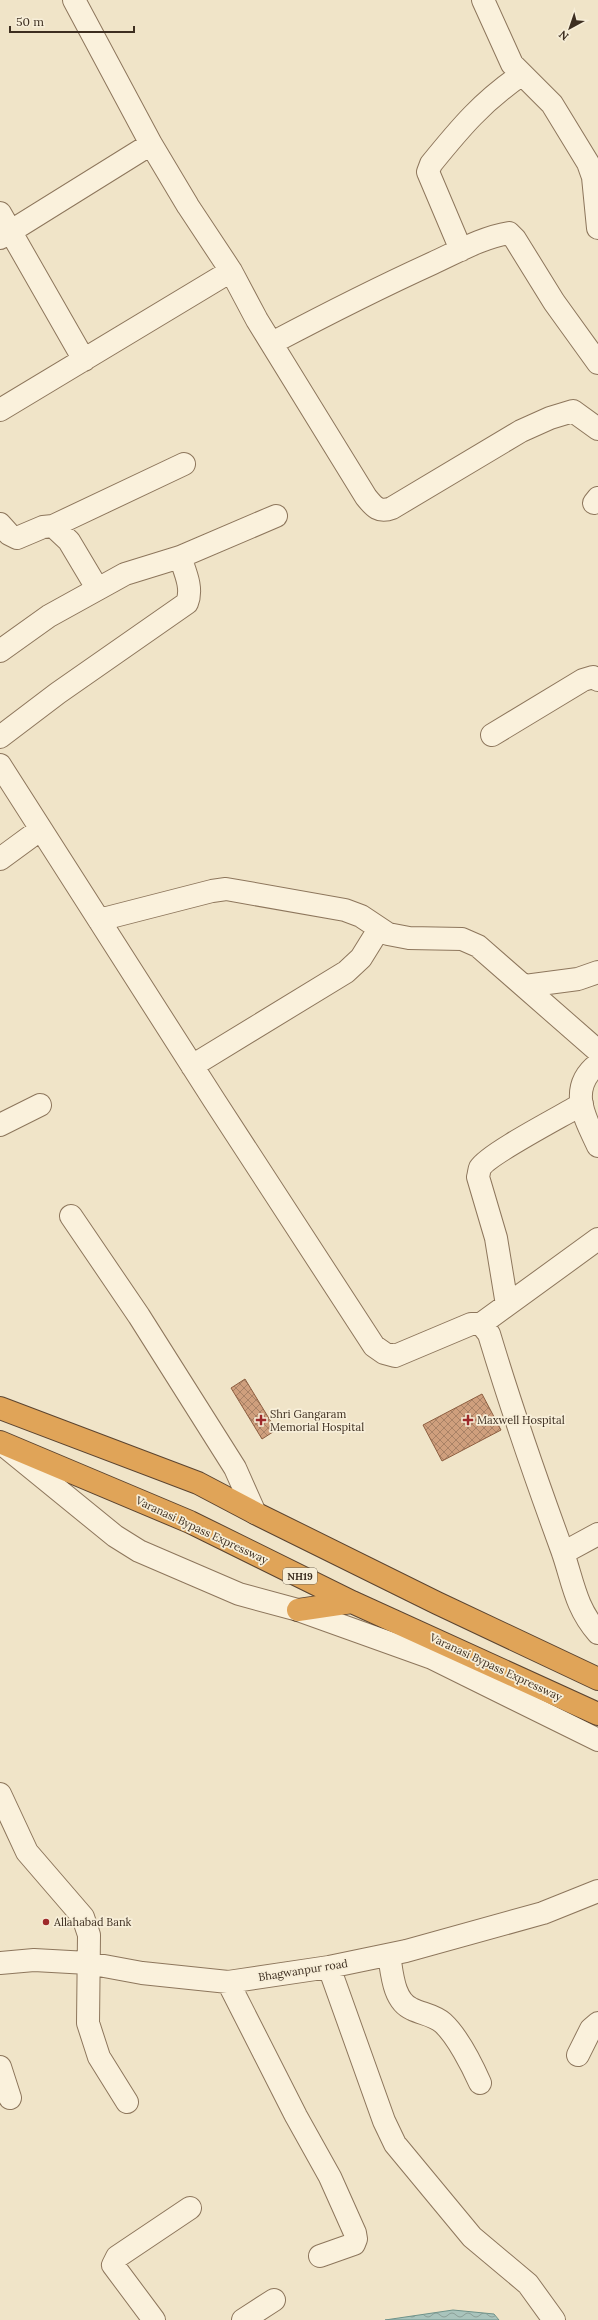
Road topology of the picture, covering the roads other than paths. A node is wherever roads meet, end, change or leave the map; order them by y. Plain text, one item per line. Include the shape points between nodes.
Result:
1 (74, 0) edge
2 (483, 0) edge
3 (521, 74) junction
4 (151, 144) junction
5 (4, 227) edge
6 (598, 228) edge
7 (461, 250) junction
8 (231, 271) junction
9 (272, 343) junction
10 (84, 360) junction
11 (598, 363) edge
12 (0, 410) edge
13 (598, 429) edge
14 (184, 464) dead end
15 (276, 516) dead end
16 (0, 524) edge
17 (53, 526) junction
18 (180, 557) junction
19 (97, 588) junction
20 (0, 651) edge
21 (596, 678) edge
22 (492, 735) dead end
23 (0, 737) edge
24 (0, 765) edge
25 (41, 829) junction
26 (0, 859) edge
27 (99, 920) junction
28 (379, 929) junction
29 (598, 972) edge
30 (525, 986) junction
31 (598, 1051) edge
32 (598, 1064) edge
33 (192, 1066) junction
34 (582, 1104) junction
35 (40, 1105) dead end
36 (0, 1125) edge
37 (598, 1146) edge
38 (71, 1216) dead end
39 (598, 1239) edge
40 (507, 1305) junction
41 (481, 1324) junction
42 (0, 1408) edge
43 (0, 1442) edge
44 (255, 1513) junction
45 (598, 1534) edge
46 (563, 1553) junction
47 (352, 1602) junction
48 (298, 1610) junction
49 (598, 1632) edge
50 (598, 1679) edge
51 (598, 1714) edge
52 (598, 1740) edge
53 (0, 1794) edge
54 (598, 1891) edge
55 (389, 1955) junction
56 (0, 1963) edge
57 (88, 1963) junction
58 (329, 1967) junction
59 (228, 1982) junction
60 (598, 2023) edge
61 (578, 2055) dead end
62 (0, 2067) edge
63 (480, 2083) dead end
64 (10, 2098) dead end
65 (128, 2102) dead end
66 (190, 2208) dead end
67 (320, 2256) dead end
68 (274, 2300) dead end
69 (154, 2320) edge
70 (243, 2320) edge
71 (554, 2320) edge

1 - 4 street
2 - 3 street via 512,64
3 - 6 street via 552,104 588,163 593,177
3 - 7 street via 470,116 430,164 428,172
4 - 5 street
4 - 8 street
5 - 10 street
7 - 9 street via 364,295
7 - 11 street via 496,235 509,233
8 - 9 street
8 - 10 street
9 - 13 street via 366,497 375,508 383,511 521,431 550,418 573,411
10 - 12 street
14 - 17 street
15 - 18 street
16 - 17 street via 17,538 43,527
17 - 19 street via 69,541
18 - 19 street via 146,566
18 - 23 street via 189,586 190,596 187,603
19 - 20 street via 49,616
21 - 22 street via 583,680
24 - 25 street
25 - 26 street
25 - 27 street
27 - 28 street via 226,889 346,910 361,916
27 - 33 street
28 - 30 street via 388,934 409,938 462,939 478,946
28 - 33 street via 361,958 346,972
29 - 30 street via 578,979
30 - 31 street
32 - 34 street via 586,1077 580,1095
33 - 41 street via 374,1346 395,1356 471,1324
34 - 37 street
34 - 40 street via 504,1149 485,1162 480,1169 478,1177 496,1238
35 - 36 street
38 - 44 street via 139,1316 235,1468
39 - 40 street
40 - 41 street
41 - 46 street via 489,1334 523,1444
42 - 44 highway via 198,1482
43 - 47 highway, Varanasi Bypass Expressway / NH19 via 190,1522
43 - 48 street via 115,1536 140,1551 239,1594
44 - 50 highway
45 - 46 street
46 - 49 street via 577,1602 588,1622
47 - 48 highway
47 - 51 highway, Varanasi Bypass Expressway / NH19
48 - 52 street via 432,1658
53 - 57 street via 27,1852 83,1917 89,1934
54 - 55 street, Bhagwanpur road via 543,1913
55 - 58 street, Bhagwanpur road
55 - 63 street via 393,1981 400,1998 411,2009 432,2016 444,2024
56 - 57 street, Bhagwanpur road via 34,1960
57 - 59 street, Bhagwanpur road via 142,1973
57 - 65 street via 88,2023 92,2040 99,2057
58 - 59 street, Bhagwanpur road
58 - 71 street via 384,2121 395,2144 472,2238 528,2284
59 - 67 street via 330,2177 355,2233 354,2244
60 - 61 street via 591,2029
62 - 64 street
66 - 69 street via 117,2257 113,2265
68 - 70 street

